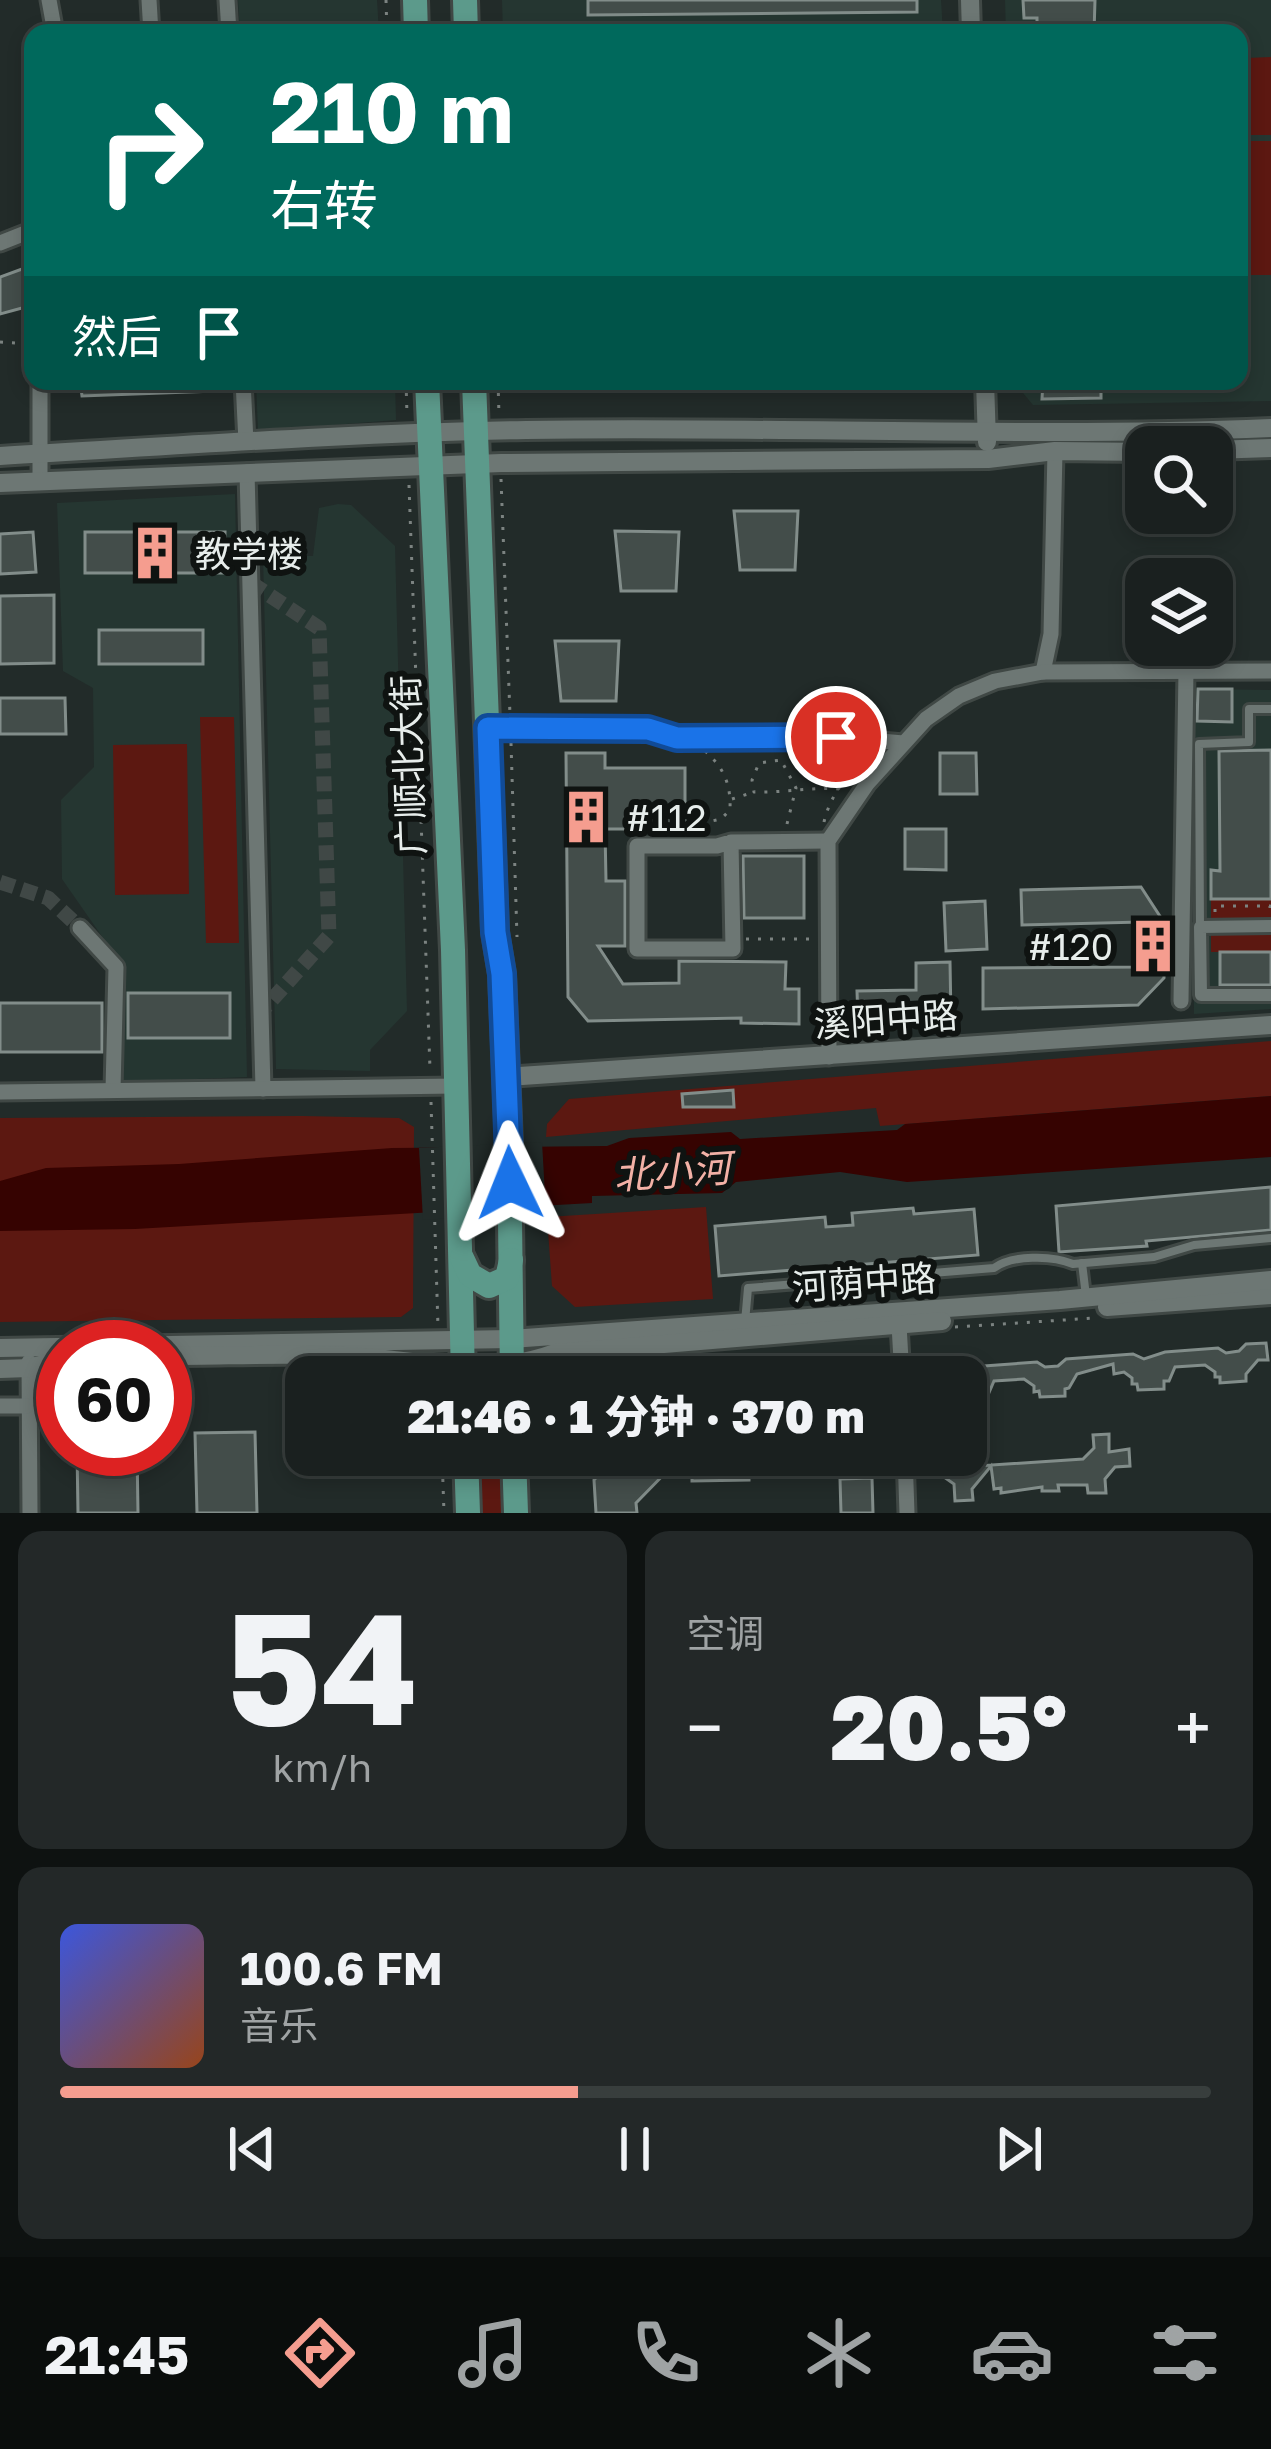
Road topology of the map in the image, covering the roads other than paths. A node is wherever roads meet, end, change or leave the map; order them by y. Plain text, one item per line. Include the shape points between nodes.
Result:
1 (40, 390) edge
2 (243, 390) edge
3 (426, 390) edge
4 (477, 390) edge
5 (985, 390) edge
6 (1271, 428) edge
7 (488, 431) junction
8 (987, 431) junction
9 (419, 433) junction
10 (246, 442) junction
11 (1271, 448) edge
12 (1233, 449) edge
13 (1055, 452) junction
14 (1125, 452) edge
15 (40, 454) junction
16 (0, 456) edge
17 (988, 459) junction
18 (488, 463) junction
19 (420, 465) junction
20 (247, 472) junction
21 (40, 481) junction
22 (0, 483) edge
23 (1186, 670) junction
24 (1271, 671) edge
25 (1043, 672) junction
26 (1271, 710) edge
27 (499, 728) junction
28 (904, 743) junction
29 (828, 841) junction
30 (731, 842) junction
31 (1199, 926) junction
32 (1271, 926) edge
33 (80, 928) tunnel mouth
34 (1271, 995) edge
35 (1181, 1001) dead end
36 (1271, 1025) edge
37 (829, 1057) junction
38 (506, 1078) junction
39 (443, 1086) junction
40 (262, 1089) junction
41 (113, 1090) junction
42 (0, 1092) edge
43 (1271, 1238) edge
44 (513, 1254) junction
45 (461, 1256) junction
46 (1082, 1263) junction
47 (1271, 1280) edge
48 (1271, 1295) edge
49 (1086, 1297) junction
50 (745, 1324) junction
51 (899, 1325) junction
52 (29, 1347) junction
53 (0, 1348) edge
54 (192, 1356) edge
55 (398, 1356) edge
56 (453, 1356) edge
57 (456, 1356) edge
58 (512, 1356) edge
59 (537, 1356) edge
60 (538, 1356) edge
61 (901, 1356) edge
62 (36, 1366) edge
63 (29, 1368) junction
64 (0, 1369) edge
65 (0, 1406) edge
66 (27, 1406) junction
67 (466, 1476) edge
68 (515, 1476) edge
69 (906, 1476) edge
70 (30, 1513) edge
71 (467, 1513) edge
72 (516, 1513) edge
73 (908, 1513) edge

1 - 15 street
2 - 10 street
3 - 9 main road, 广顺北大街
4 - 7 main road
5 - 8 street
6 - 8 street
7 - 8 street
7 - 9 street
7 - 18 main road
8 - 17 street
9 - 10 street
9 - 19 main road, 广顺北大街
10 - 15 street
11 - 12 street
13 - 14 street
13 - 17 street
13 - 25 street
15 - 16 street
15 - 21 street
17 - 18 street
18 - 19 street
18 - 27 main road
19 - 20 street
19 - 39 main road, 广顺北大街
20 - 21 street
20 - 40 street
21 - 22 street
23 - 24 street
23 - 25 street
23 - 35 street
25 - 28 street via 959,696
26 - 31 lane via 1249,709 1249,742 1199,744
27 - 28 street
27 - 38 main road via 495,932
28 - 29 street
29 - 30 street
29 - 37 street
30 - 30 street via 733,949 637,949 637,846
31 - 32 street
31 - 34 street via 1201,995
33 - 41 street via 116,967
36 - 37 street, 溪阳中路
37 - 38 street, 溪阳中路
38 - 44 main road
39 - 40 street
39 - 45 main road, 广顺北大街 via 448,1227
40 - 41 street
41 - 42 street
43 - 46 lane
44 - 45 main road via 507,1278 489,1286 470,1275
44 - 58 main road
45 - 57 main road
46 - 49 lane
46 - 50 lane via 1005,1260 994,1268 748,1288
47 - 49 street, 河荫中路
48 - 51 street, 河荫中路
49 - 50 street, 河荫中路
50 - 60 street, 河荫中路
51 - 59 street, 河荫中路
51 - 61 street
52 - 53 street
52 - 56 street via 408,1339
52 - 63 street
54 - 55 street
62 - 63 street
63 - 64 street
63 - 66 street
65 - 66 street
66 - 70 street
67 - 71 main road
68 - 72 main road
69 - 73 street

